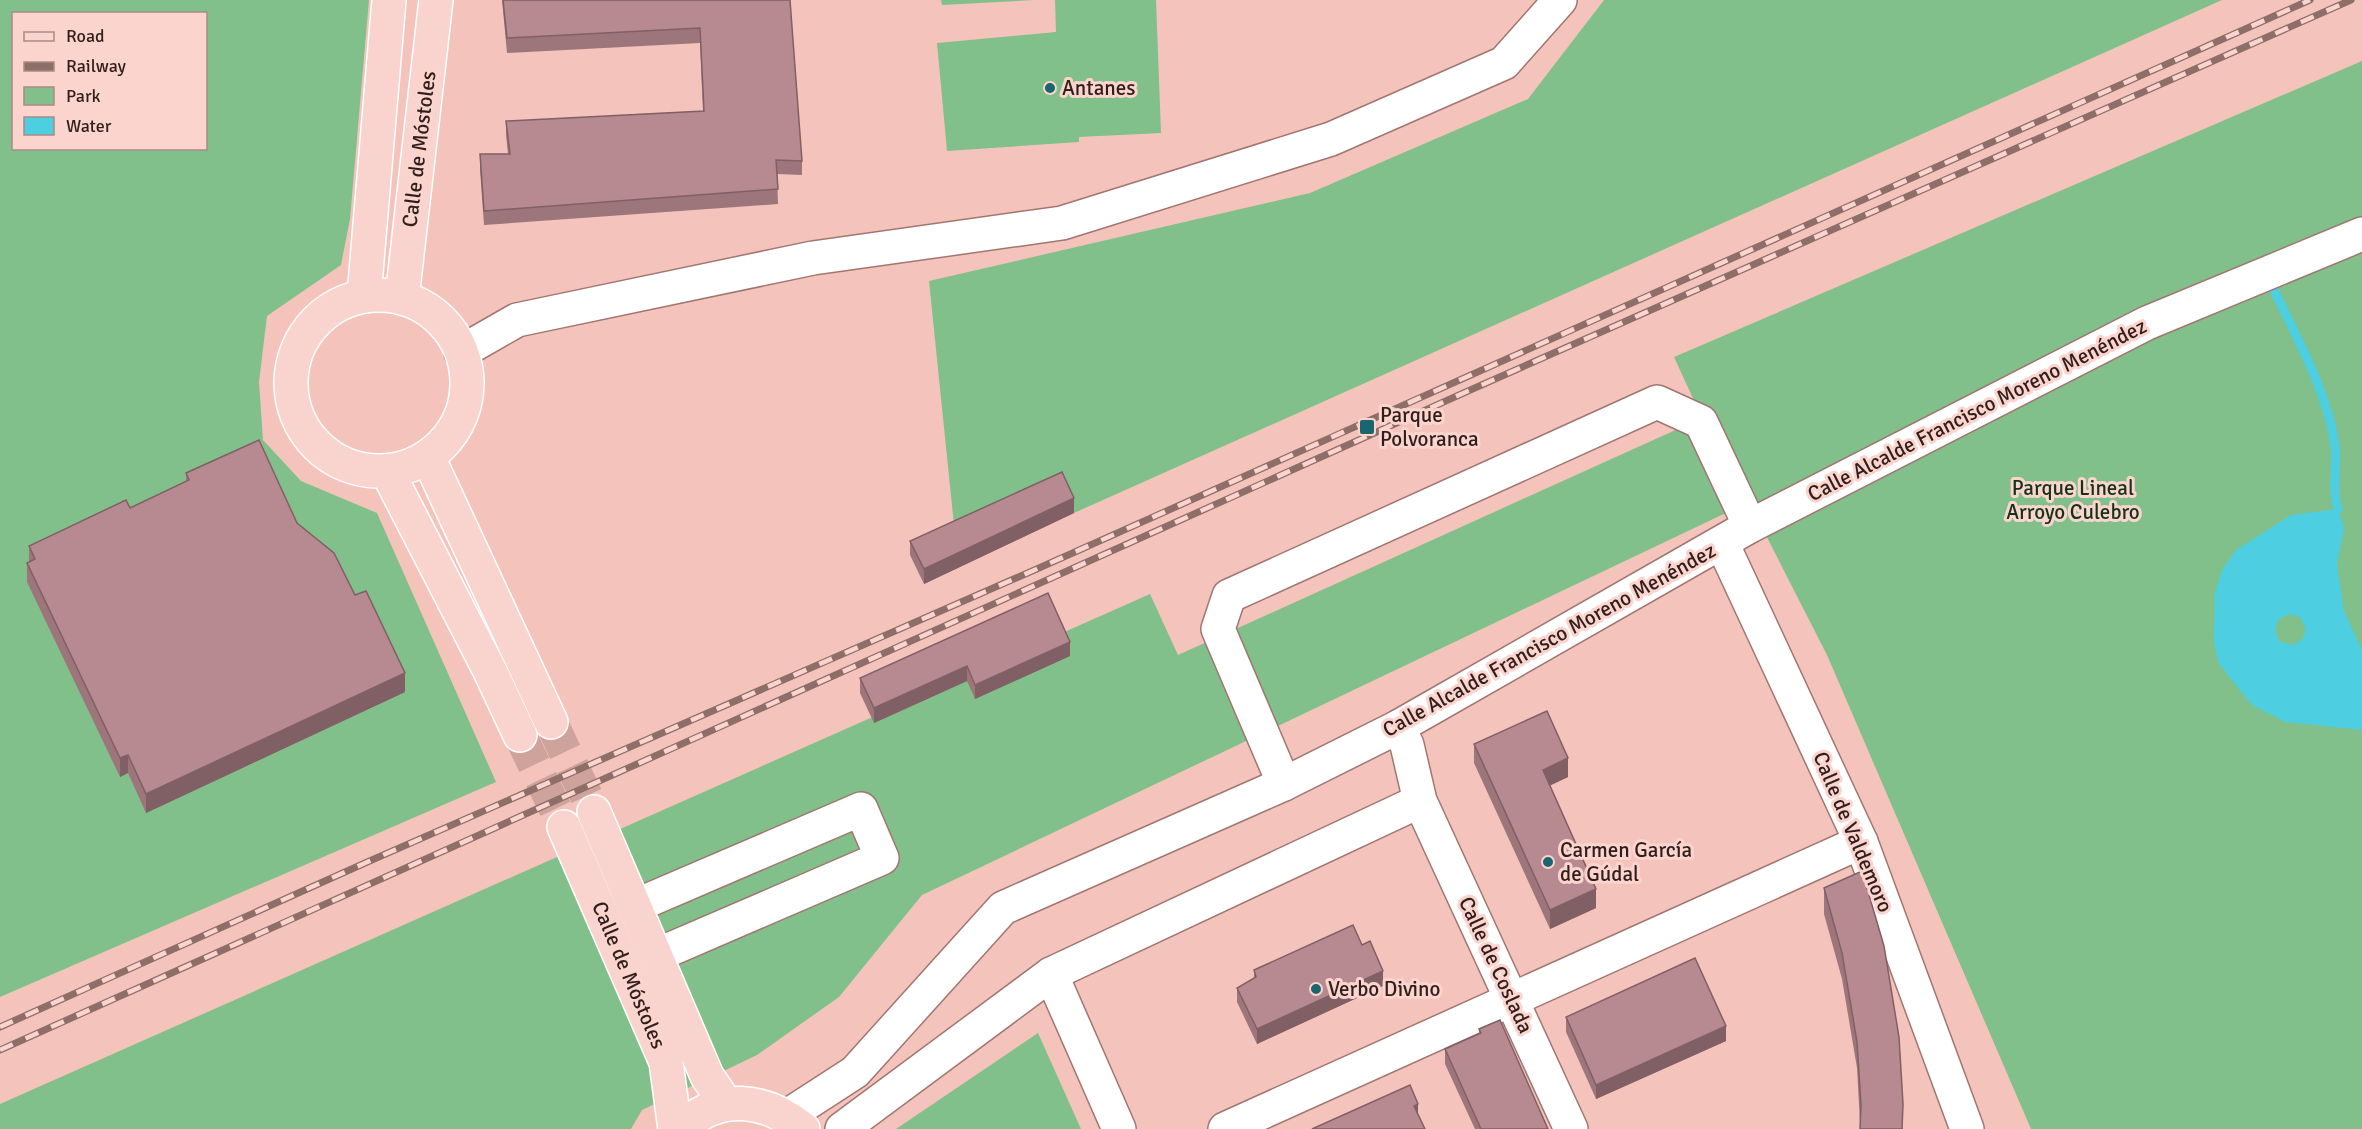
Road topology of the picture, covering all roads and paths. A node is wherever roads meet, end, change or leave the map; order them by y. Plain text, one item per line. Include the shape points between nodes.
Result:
1 (389, 0) edge
2 (436, 0) edge
3 (1560, 0) edge
4 (2362, 234) edge
5 (364, 296) junction
6 (402, 298) junction
7 (461, 352) junction
8 (428, 457) junction
9 (387, 471) junction
10 (1750, 526) junction
11 (1722, 543) junction
12 (551, 722) tunnel mouth
13 (1398, 727) junction
14 (520, 735) tunnel mouth
15 (1284, 784) junction
16 (1420, 801) junction
17 (594, 812) tunnel mouth
18 (564, 827) tunnel mouth
19 (1861, 842) junction
20 (635, 906) junction
21 (657, 955) junction
22 (1051, 974) junction
23 (1511, 999) junction
24 (726, 1104) junction
25 (795, 1122) edge
26 (675, 1129) edge
27 (681, 1129) edge
28 (842, 1129) edge
29 (1119, 1129) edge
30 (1225, 1129) edge
31 (1571, 1129) edge
32 (1967, 1129) edge

1 - 5 main road, Calle de Móstoles
2 - 6 main road, Calle de Móstoles
3 - 7 street via 1504,63 1331,139 1062,223 813,258 517,320
4 - 10 street, Calle Alcalde Francisco Moreno Menéndez via 2147,322
5 - 6 main road
5 - 9 main road via 336,306 312,325 297,350 291,379 294,409 308,436 330,457 357,469
6 - 7 main road via 427,309 447,328
7 - 8 main road via 467,381 463,411 449,437
8 - 9 main road
8 - 12 main road
9 - 14 main road
10 - 11 street, Calle Alcalde Francisco Moreno Menéndez
10 - 15 street via 1701,422 1657,402 1229,596 1218,629
11 - 13 street, Calle Alcalde Francisco Moreno Menéndez
11 - 19 street, Calle de Valdemoro
13 - 15 street, Calle Alcalde Francisco Moreno Menéndez
13 - 16 street, Calle de Coslada via 1407,745
15 - 25 street, Calle Alcalde Francisco Moreno Menéndez via 1003,908 855,1072
16 - 22 street
16 - 23 street, Calle de Coslada
17 - 20 main road, Calle de Móstoles
18 - 26 main road, Calle de Móstoles via 666,1062
19 - 23 street
19 - 32 street, Calle de Valdemoro
20 - 21 main road, Calle de Móstoles
20 - 21 street via 861,809 882,858
21 - 24 main road, Calle de Móstoles via 707,1076
22 - 28 street
22 - 29 street
23 - 30 street
23 - 31 street, Calle de Coslada
24 - 25 main road via 768,1107
24 - 27 main road via 707,1111

